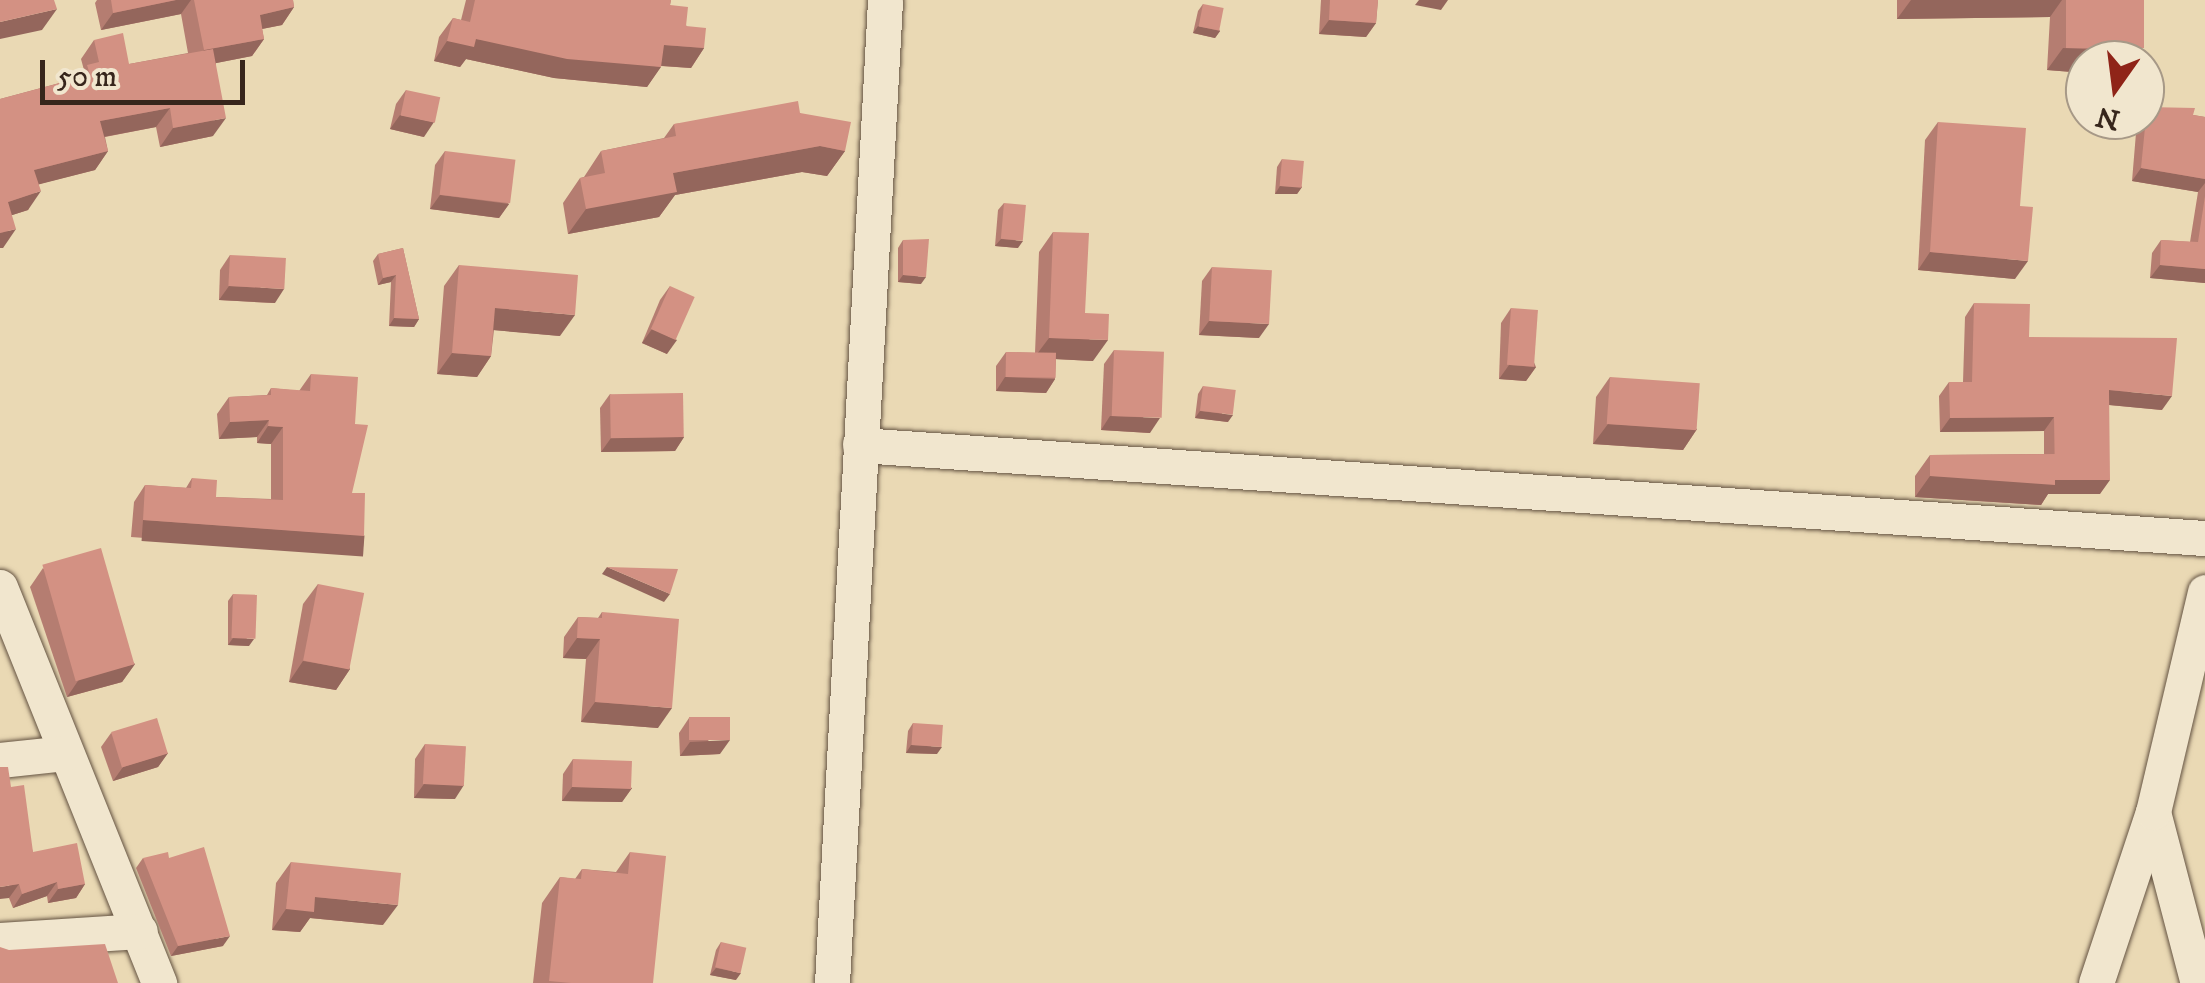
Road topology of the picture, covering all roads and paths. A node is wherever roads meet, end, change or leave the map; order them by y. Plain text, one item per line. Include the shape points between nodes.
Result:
1 (885, 0) edge
2 (860, 445) junction
3 (2205, 538) edge
4 (2205, 592) edge
5 (1, 595) edge
6 (66, 754) junction
7 (0, 760) edge
8 (2152, 812) junction
9 (140, 931) junction
10 (0, 940) edge
11 (160, 983) edge
12 (832, 983) edge
13 (2096, 983) edge
14 (2198, 983) edge

1 - 2 street
2 - 3 street
2 - 12 street
4 - 8 street
5 - 6 street
6 - 7 street
6 - 9 street
8 - 13 street
8 - 14 street
9 - 10 street
9 - 11 street

